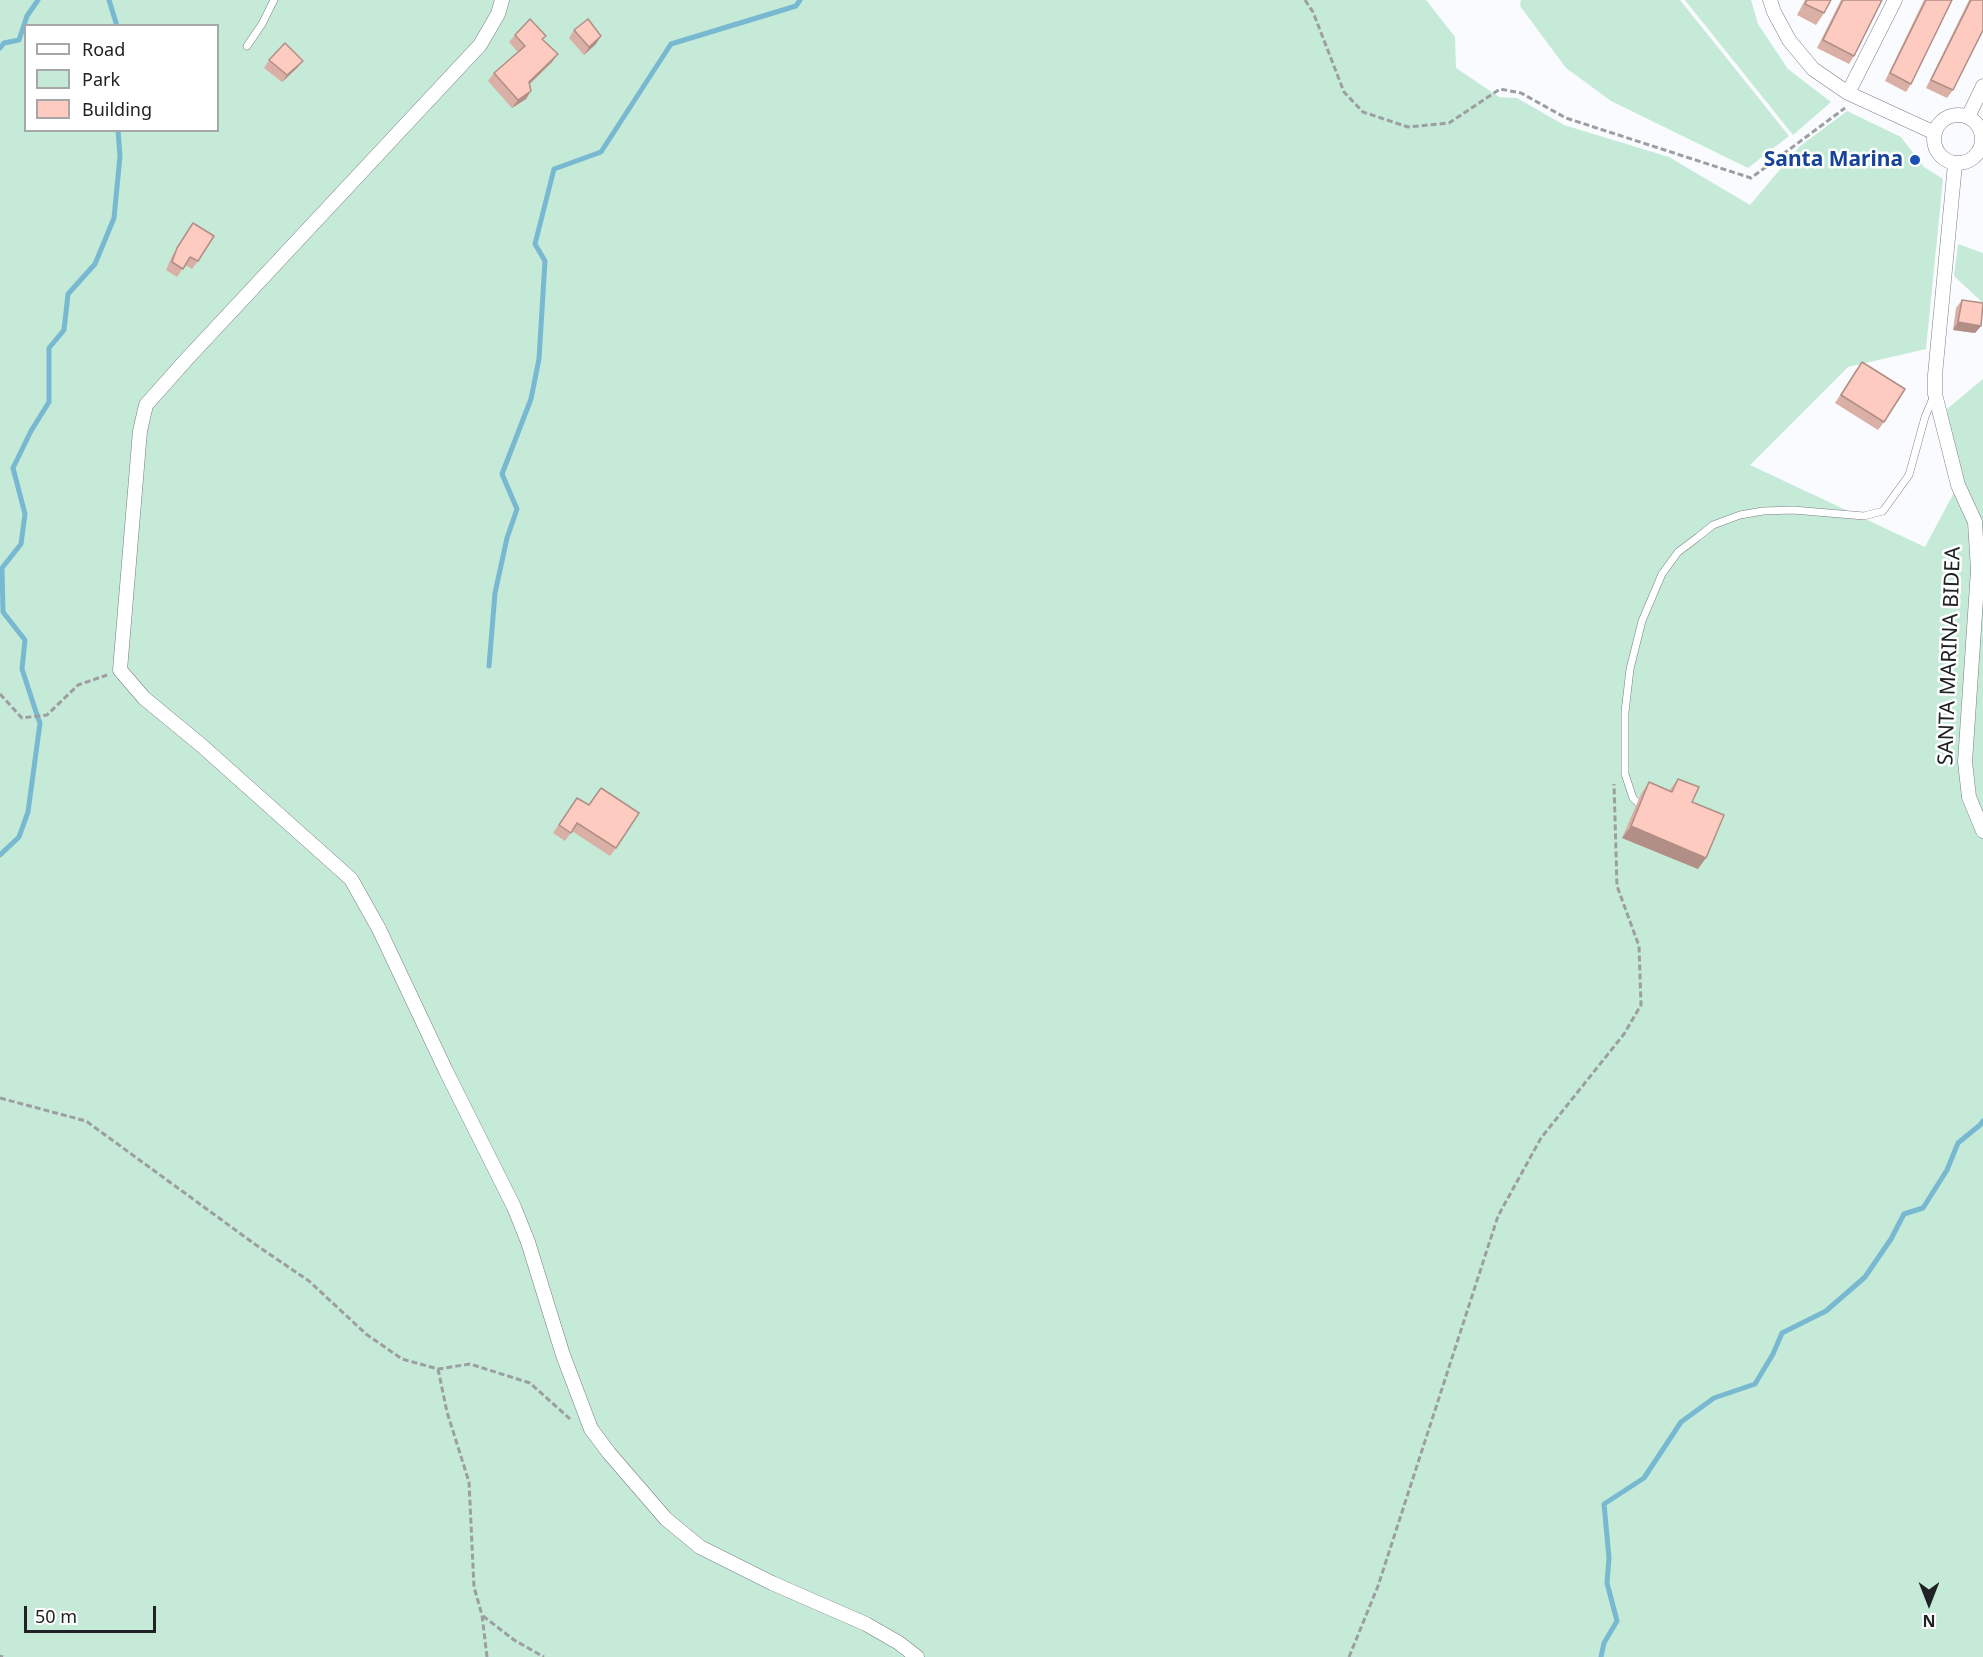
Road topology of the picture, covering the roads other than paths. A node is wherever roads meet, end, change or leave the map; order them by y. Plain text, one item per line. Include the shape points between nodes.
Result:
1 (274, 0) edge
2 (502, 0) edge
3 (1770, 0) edge
4 (1895, 0) edge
5 (247, 46) dead end
6 (1983, 86) edge
7 (1853, 95) junction
8 (1968, 117) junction
9 (1935, 133) junction
10 (1955, 164) junction
11 (1935, 394) junction
12 (1637, 802) dead end
13 (1983, 831) edge
14 (917, 1657) edge

1 - 5 lane
2 - 14 street via 480,45 146,405 138,453 120,670 144,698 351,879 379,928 514,1207 591,1429 666,1519 700,1547 866,1624
3 - 7 street via 1789,40 1813,69
4 - 7 street
6 - 8 street
7 - 9 street
8 - 9 street via 1952,116 1938,125
8 - 10 street via 1979,128 1980,150 1970,161
9 - 10 street via 1940,156
10 - 11 street, SANTA MARINA BIDEA
11 - 12 lane via 1909,475 1883,511 1864,516 1793,510 1740,515 1713,525 1678,552 1662,574 1642,621 1630,669 1625,774
11 - 13 street, SANTA MARINA BIDEA via 1958,485 1975,522 1978,570 1965,768 1969,797

